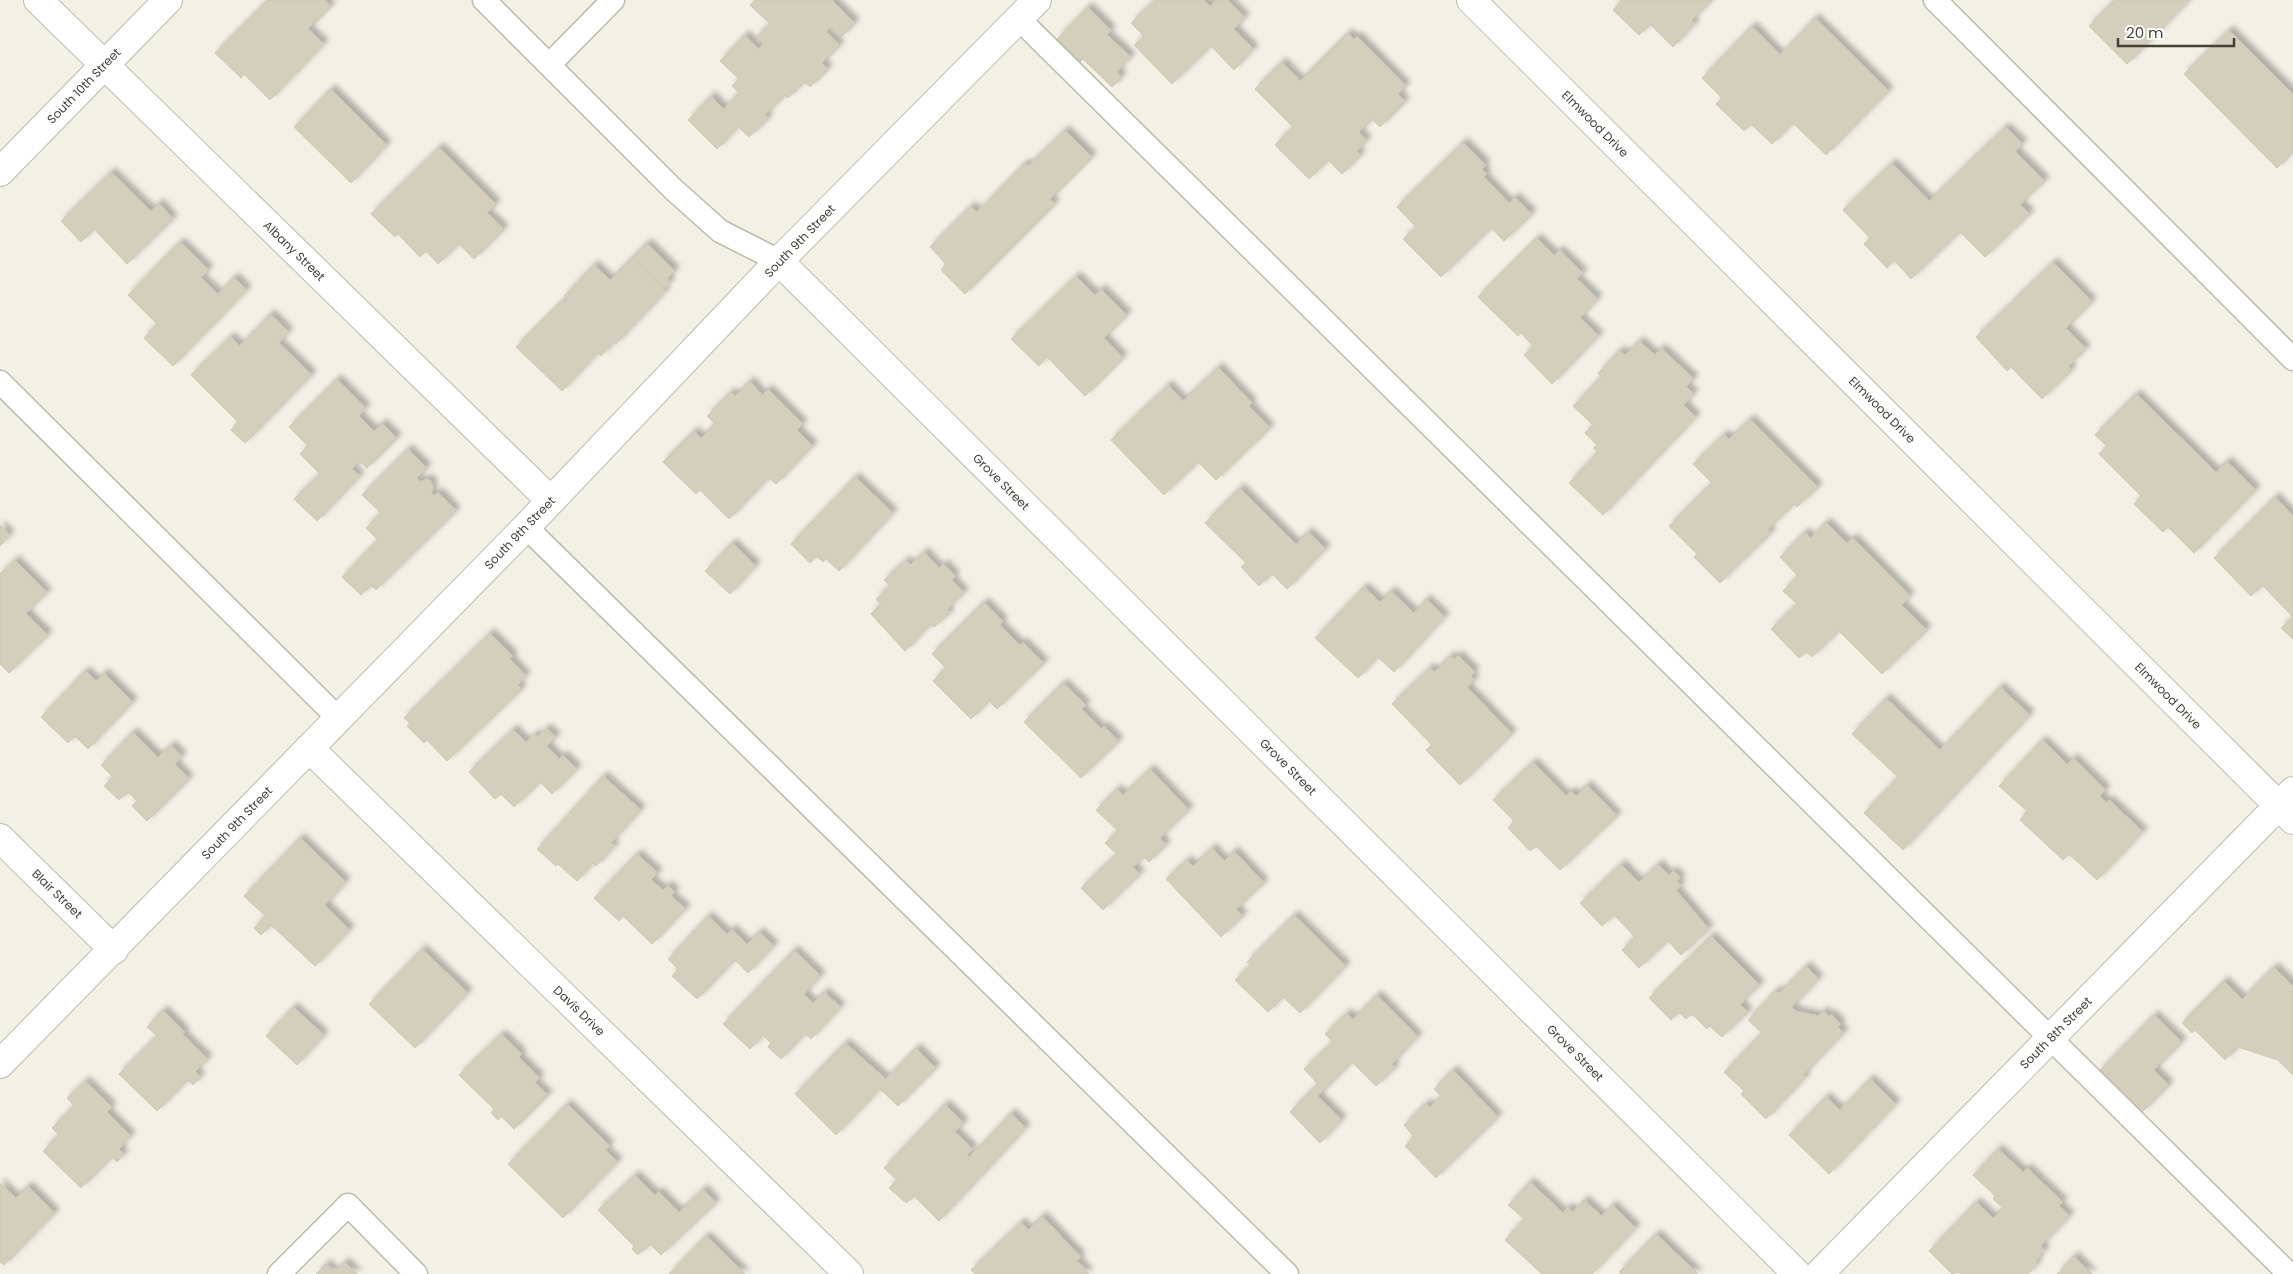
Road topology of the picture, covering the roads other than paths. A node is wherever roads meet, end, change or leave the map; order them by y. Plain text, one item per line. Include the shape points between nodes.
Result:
1 (38, 0) edge
2 (168, 0) edge
3 (484, 0) edge
4 (613, 0) edge
5 (1471, 0) edge
6 (1935, 0) edge
7 (1028, 9) edge
8 (549, 65) junction
9 (103, 66) junction
10 (0, 172) edge
11 (779, 261) junction
12 (2293, 359) edge
13 (0, 382) edge
14 (551, 501) junction
15 (526, 527) junction
16 (338, 718) junction
17 (309, 748) junction
18 (2288, 806) edge
19 (0, 838) edge
20 (114, 950) junction
21 (2050, 1039) junction
22 (0, 1064) edge
23 (279, 1274) edge
24 (416, 1274) edge
25 (849, 1274) edge
26 (1287, 1274) edge
27 (1797, 1274) edge
28 (1819, 1274) edge
29 (2289, 1274) edge

1 - 9 street, Albany Street
2 - 9 street, South 10th Street
3 - 8 lane
4 - 8 lane
5 - 18 street, Elmwood Drive
6 - 12 lane
7 - 11 street, South 9th Street
7 - 21 lane
8 - 11 lane via 673,189 720,231
9 - 10 street, South 10th Street
9 - 14 street, Albany Street
11 - 14 street, South 9th Street
11 - 27 street, Grove Street
13 - 16 lane
14 - 15 street, South 9th Street
15 - 16 street, South 9th Street
15 - 26 lane
16 - 17 street, South 9th Street
17 - 20 street, South 9th Street
17 - 25 street, Davis Drive
18 - 21 street, South 8th Street
19 - 20 street, Blair Street
20 - 22 street, South 9th Street
21 - 28 street, South 8th Street
21 - 29 lane
23 - 24 lane via 348,1205

